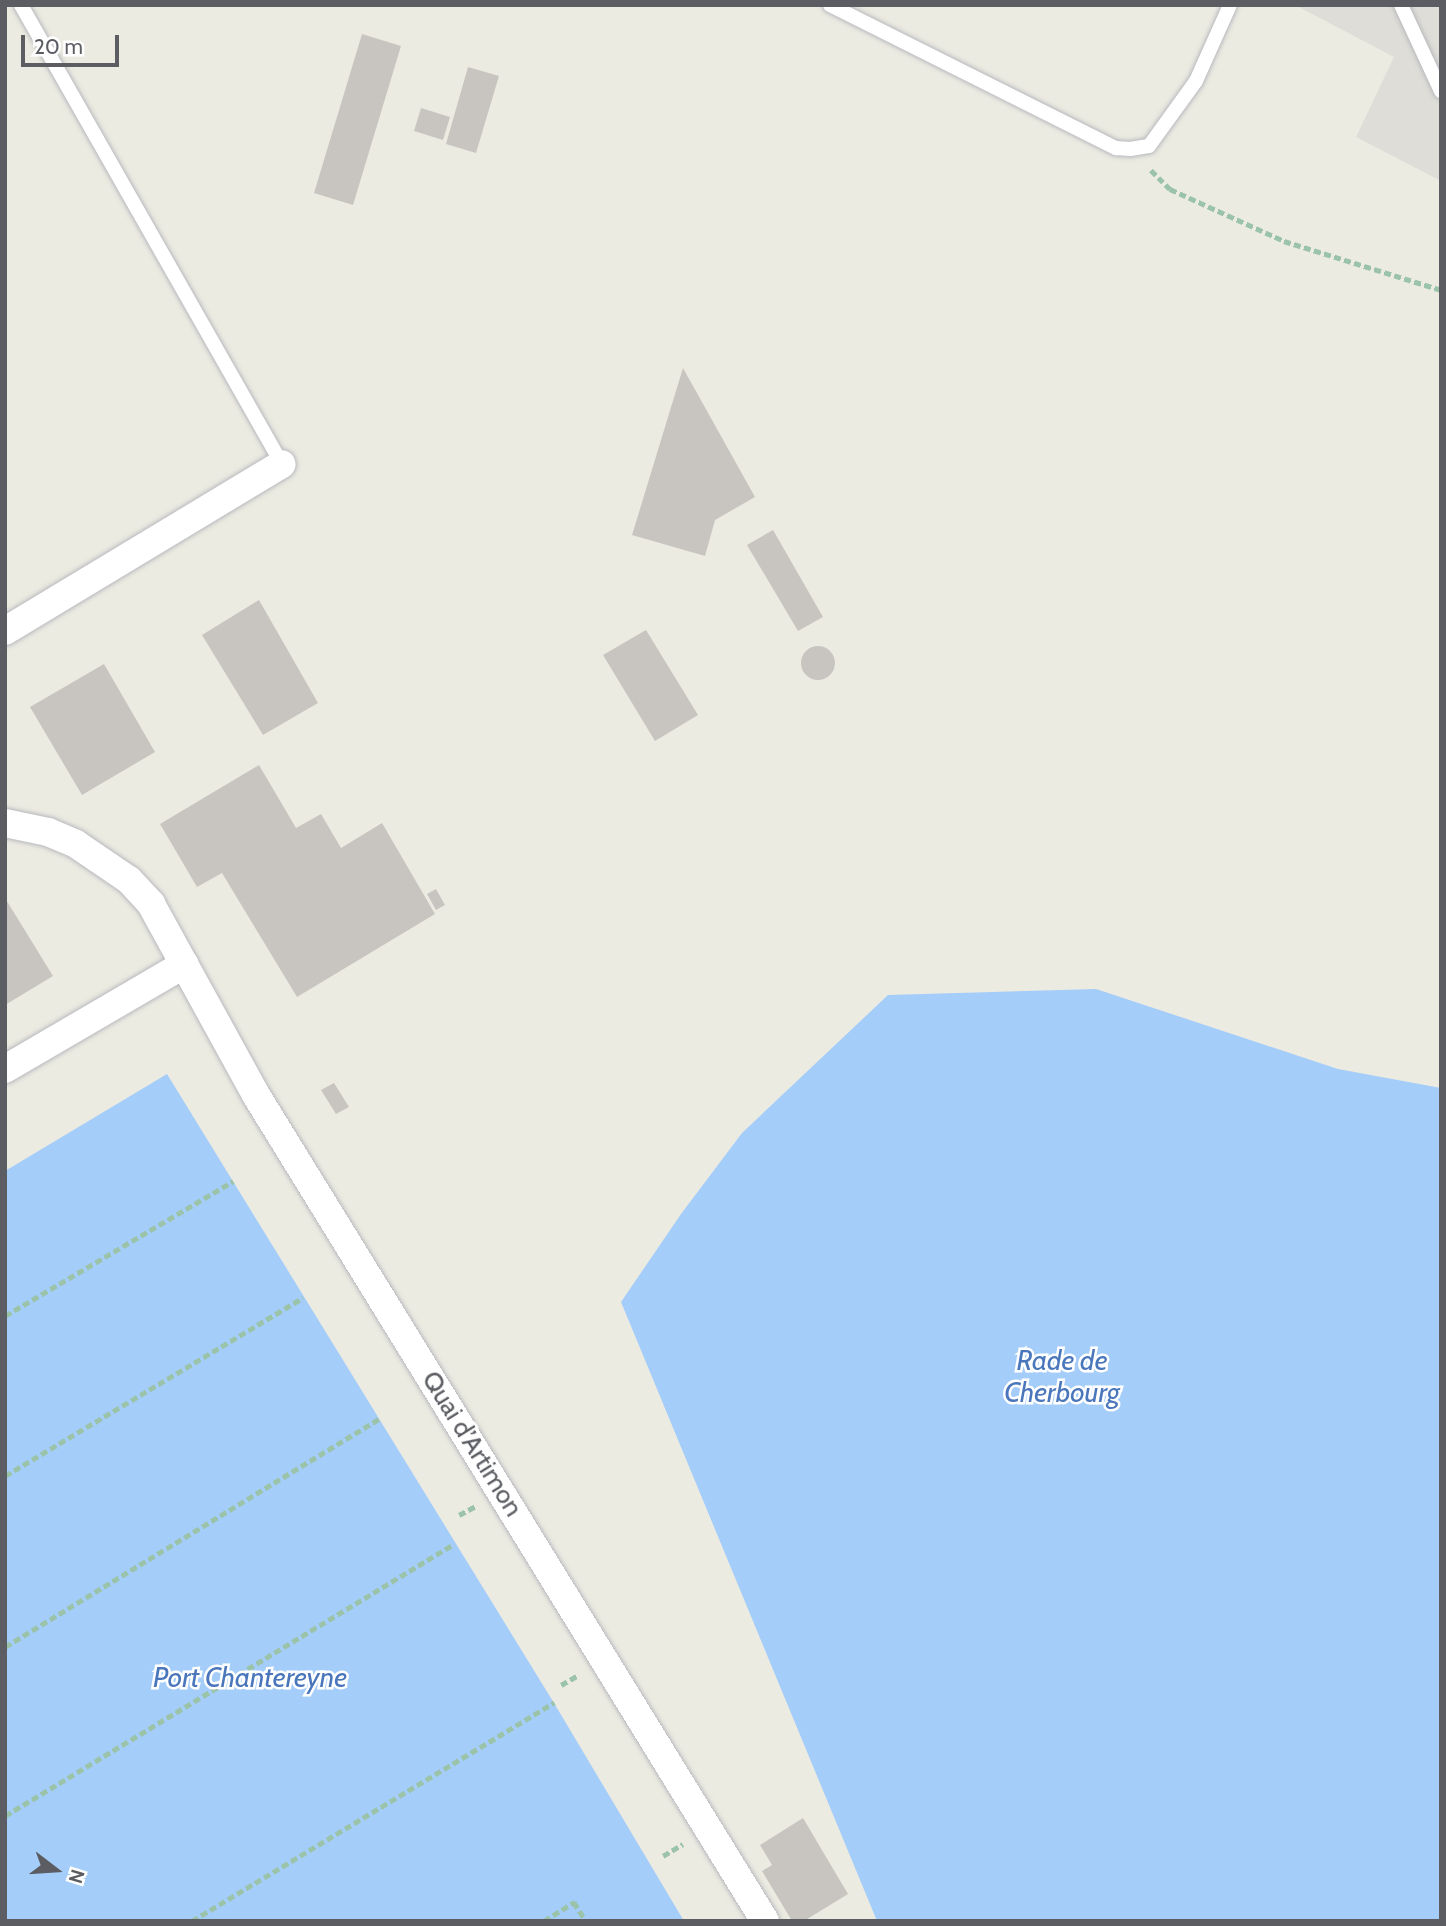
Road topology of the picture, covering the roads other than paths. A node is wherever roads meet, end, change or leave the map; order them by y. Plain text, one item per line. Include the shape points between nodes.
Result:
1 (21, 5) edge
2 (830, 5) edge
3 (1230, 5) edge
4 (1401, 5) edge
5 (1441, 92) edge
6 (282, 464) joint
7 (5, 631) edge
8 (5, 823) edge
9 (185, 964) junction
10 (5, 1069) edge
11 (765, 1921) edge

1 - 6 lane
2 - 3 lane via 1116,148 1130,149 1149,146 1196,81
4 - 5 lane
6 - 7 street
8 - 9 street, Quai d’Artimon via 48,831 107,863 150,904
9 - 10 street
9 - 11 street, Quai d’Artimon via 256,1095

